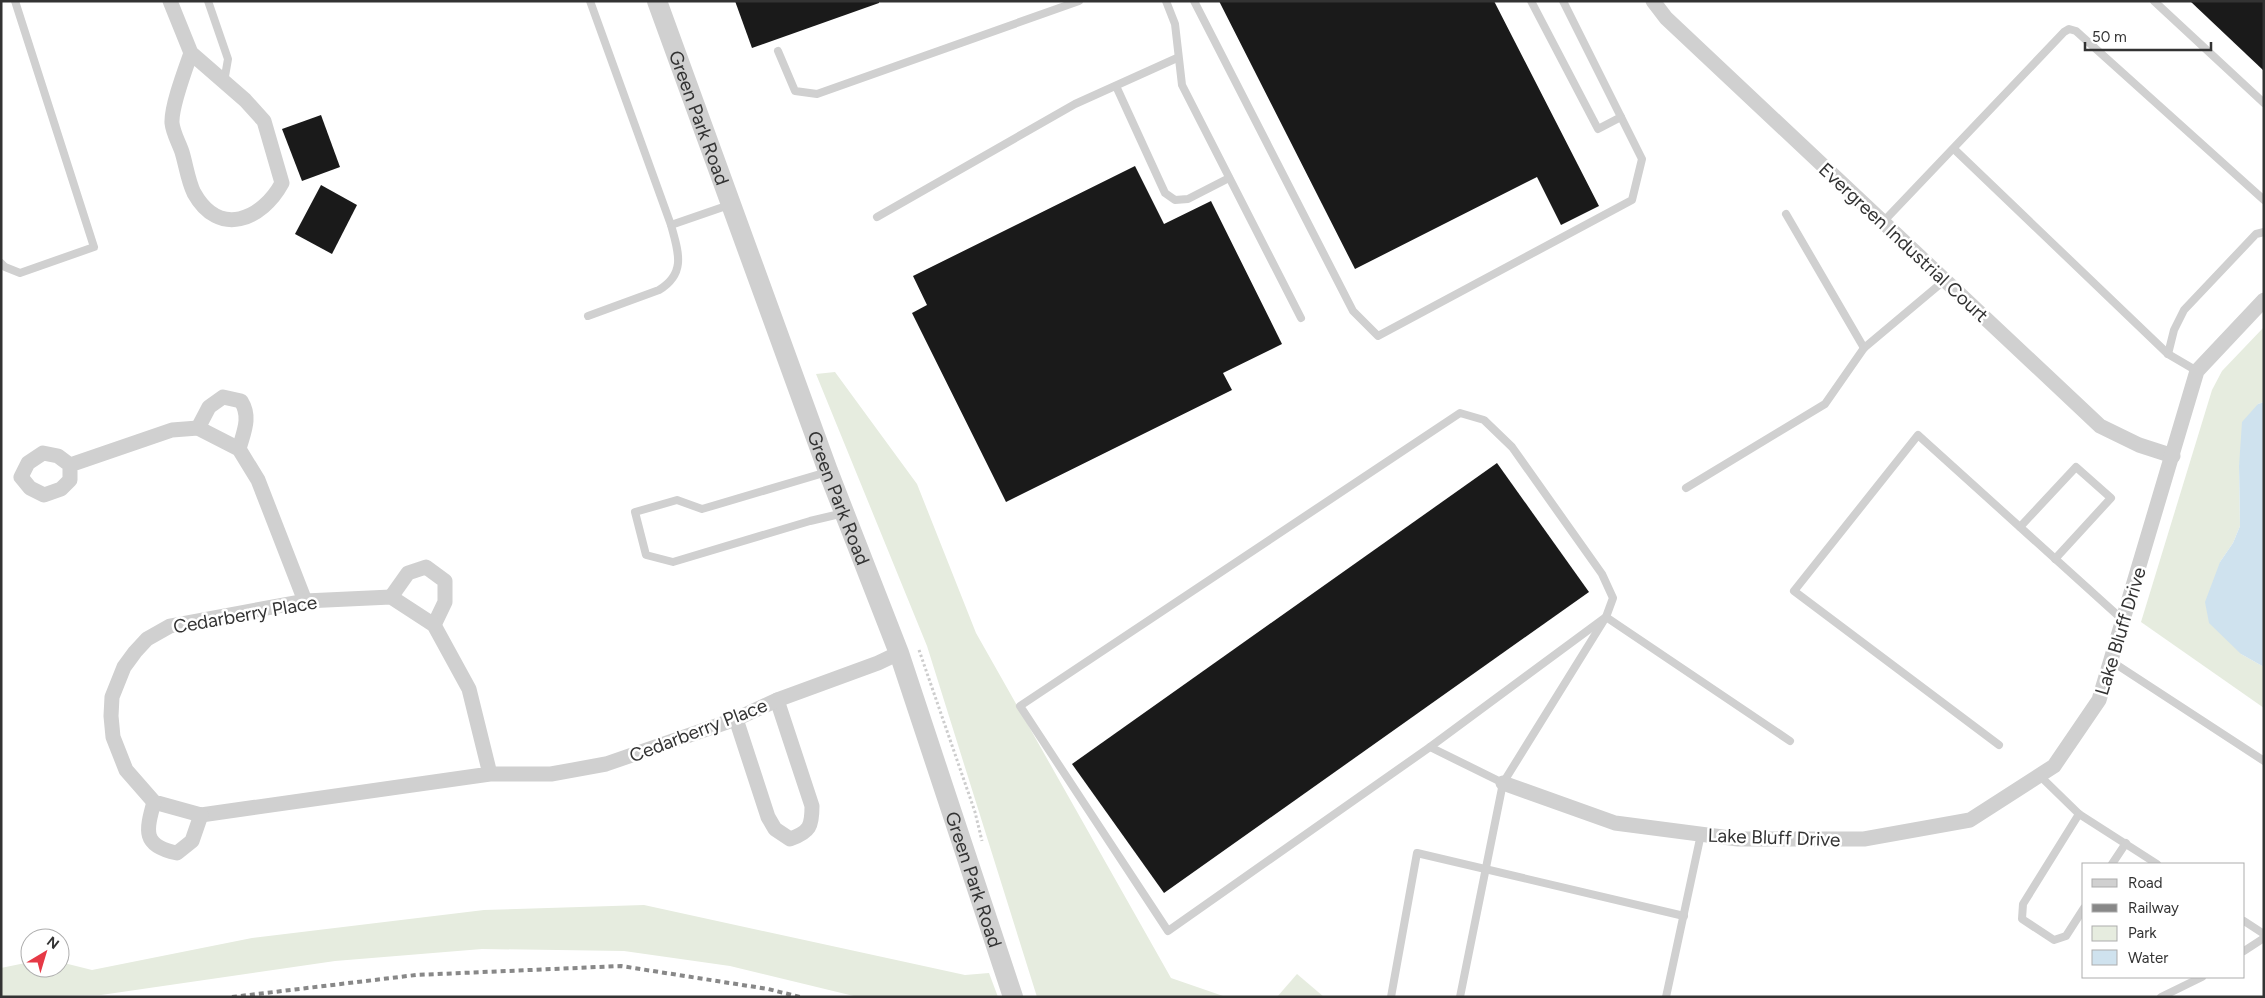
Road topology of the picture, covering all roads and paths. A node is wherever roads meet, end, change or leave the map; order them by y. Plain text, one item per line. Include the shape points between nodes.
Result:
1 (16, 1) edge
2 (170, 1) edge
3 (208, 1) edge
4 (590, 1) edge
5 (657, 1) edge
6 (1079, 1) edge
7 (1166, 1) edge
8 (1194, 1) edge
9 (1531, 1) edge
10 (1563, 1) edge
11 (1653, 1) edge
12 (2154, 1) edge
13 (778, 50) dead end
14 (191, 53) junction
15 (1177, 58) junction
16 (224, 82) junction
17 (1116, 86) junction
18 (2264, 103) edge
19 (1621, 117) junction
20 (1954, 149) junction
21 (1229, 178) junction
22 (2264, 200) edge
23 (731, 205) junction
24 (1786, 214) dead end
25 (877, 217) dead end
26 (1883, 222) junction
27 (671, 225) junction
28 (2264, 232) edge
29 (1, 264) edge
30 (1945, 280) junction
31 (2264, 300) edge
32 (588, 316) dead end
33 (1301, 318) dead end
34 (1864, 348) junction
35 (2168, 354) junction
36 (2197, 371) junction
37 (198, 428) junction
38 (239, 449) junction
39 (2173, 456) junction
40 (70, 465) dead end
41 (828, 471) junction
42 (1686, 488) dead end
43 (844, 514) junction
44 (2020, 527) junction
45 (2055, 558) junction
46 (391, 597) junction
47 (305, 601) junction
48 (1606, 616) junction
49 (2124, 621) junction
50 (434, 625) junction
51 (899, 653) junction
52 (2111, 661) junction
53 (777, 700) junction
54 (736, 719) junction
55 (1790, 741) dead end
56 (1999, 745) dead end
57 (1430, 747) junction
58 (2264, 761) edge
59 (490, 774) junction
60 (2039, 775) junction
61 (1504, 783) junction
62 (154, 802) junction
63 (2079, 814) junction
64 (201, 815) junction
65 (1701, 834) junction
66 (2126, 843) junction
67 (2113, 863) edge
68 (2156, 863) edge
69 (1486, 869) junction
70 (2082, 911) edge
71 (1684, 916) junction
72 (2245, 922) edge
73 (2264, 936) edge
74 (2245, 950) edge
75 (2200, 978) edge
76 (1013, 997) edge
77 (1391, 997) edge
78 (1460, 997) edge
79 (1666, 997) edge
80 (2160, 997) edge

1 - 29 lane via 94,247 20,273
2 - 14 street
3 - 16 lane via 228,59
4 - 27 lane
5 - 23 street, Green Park Road
6 - 13 lane via 817,94 795,91
7 - 15 lane via 1175,24
8 - 19 lane via 1353,312 1378,336 1632,200 1642,159
9 - 19 lane via 1598,129
10 - 19 lane
11 - 26 street, Evergreen Industrial Court via 1666,18
12 - 18 lane
14 - 16 street
14 - 16 street via 172,123 194,192 209,211 226,221 244,218 261,208 282,183 264,121
15 - 17 lane
15 - 21 lane via 1182,85
17 - 21 lane via 1165,192 1175,200 1188,199
17 - 25 lane via 1074,104
20 - 22 lane via 2069,29 2076,31
20 - 26 lane
20 - 35 lane
21 - 33 lane
23 - 27 lane
23 - 41 street, Green Park Road
24 - 34 lane
26 - 30 street, Evergreen Industrial Court
27 - 32 lane via 678,254 677,274 669,284
28 - 35 lane via 2256,234 2184,310 2174,330
30 - 34 lane
30 - 39 street, Evergreen Industrial Court via 2100,426 2139,445
31 - 36 street, Lake Bluff Drive
34 - 42 lane via 1826,404
35 - 36 lane
36 - 39 street, Lake Bluff Drive
37 - 38 street
37 - 38 street via 209,407 223,397 241,401 247,410
37 - 40 street via 172,430
38 - 47 street via 258,480
39 - 49 street, Lake Bluff Drive
41 - 43 street, Green Park Road
41 - 43 lane via 702,509 677,500 635,512 646,555 673,562
43 - 51 street, Green Park Road
44 - 45 lane
44 - 45 lane via 2076,467 2111,498
44 - 56 lane via 1918,436 1794,591
45 - 49 lane
46 - 47 street, Cedarberry Place
46 - 50 street
46 - 50 street via 408,573 426,567 445,581 445,602
47 - 62 street, Cedarberry Place via 170,626 147,638 124,666 112,697 113,737 126,770
48 - 55 lane
48 - 57 lane
48 - 57 lane via 1613,598 1602,574 1512,447 1484,420 1460,413 1020,706 1168,931
48 - 61 lane
49 - 52 street, Lake Bluff Drive
50 - 59 street via 468,689
51 - 53 street, Cedarberry Place
51 - 76 street, Green Park Road
52 - 58 lane
52 - 60 street, Lake Bluff Drive via 2099,700 2054,766
53 - 54 street, Cedarberry Place
53 - 54 street via 812,806 812,823 804,834 790,839 775,829 768,817
54 - 59 street, Cedarberry Place via 606,764 551,774
57 - 61 lane
59 - 64 street, Cedarberry Place
60 - 63 lane
60 - 65 street, Lake Bluff Drive via 1970,820 1864,839 1738,839
61 - 65 street, Lake Bluff Drive via 1615,823
61 - 69 lane
62 - 64 street, Cedarberry Place
62 - 64 street via 147,827 153,843 164,850 177,853 192,841
63 - 66 lane
63 - 70 lane via 2023,904 2022,919 2054,940 2066,936
65 - 71 lane
66 - 67 lane
66 - 68 lane
69 - 71 lane
69 - 77 lane via 1417,853
69 - 78 lane
71 - 79 lane
72 - 73 lane
73 - 74 lane
75 - 80 lane

